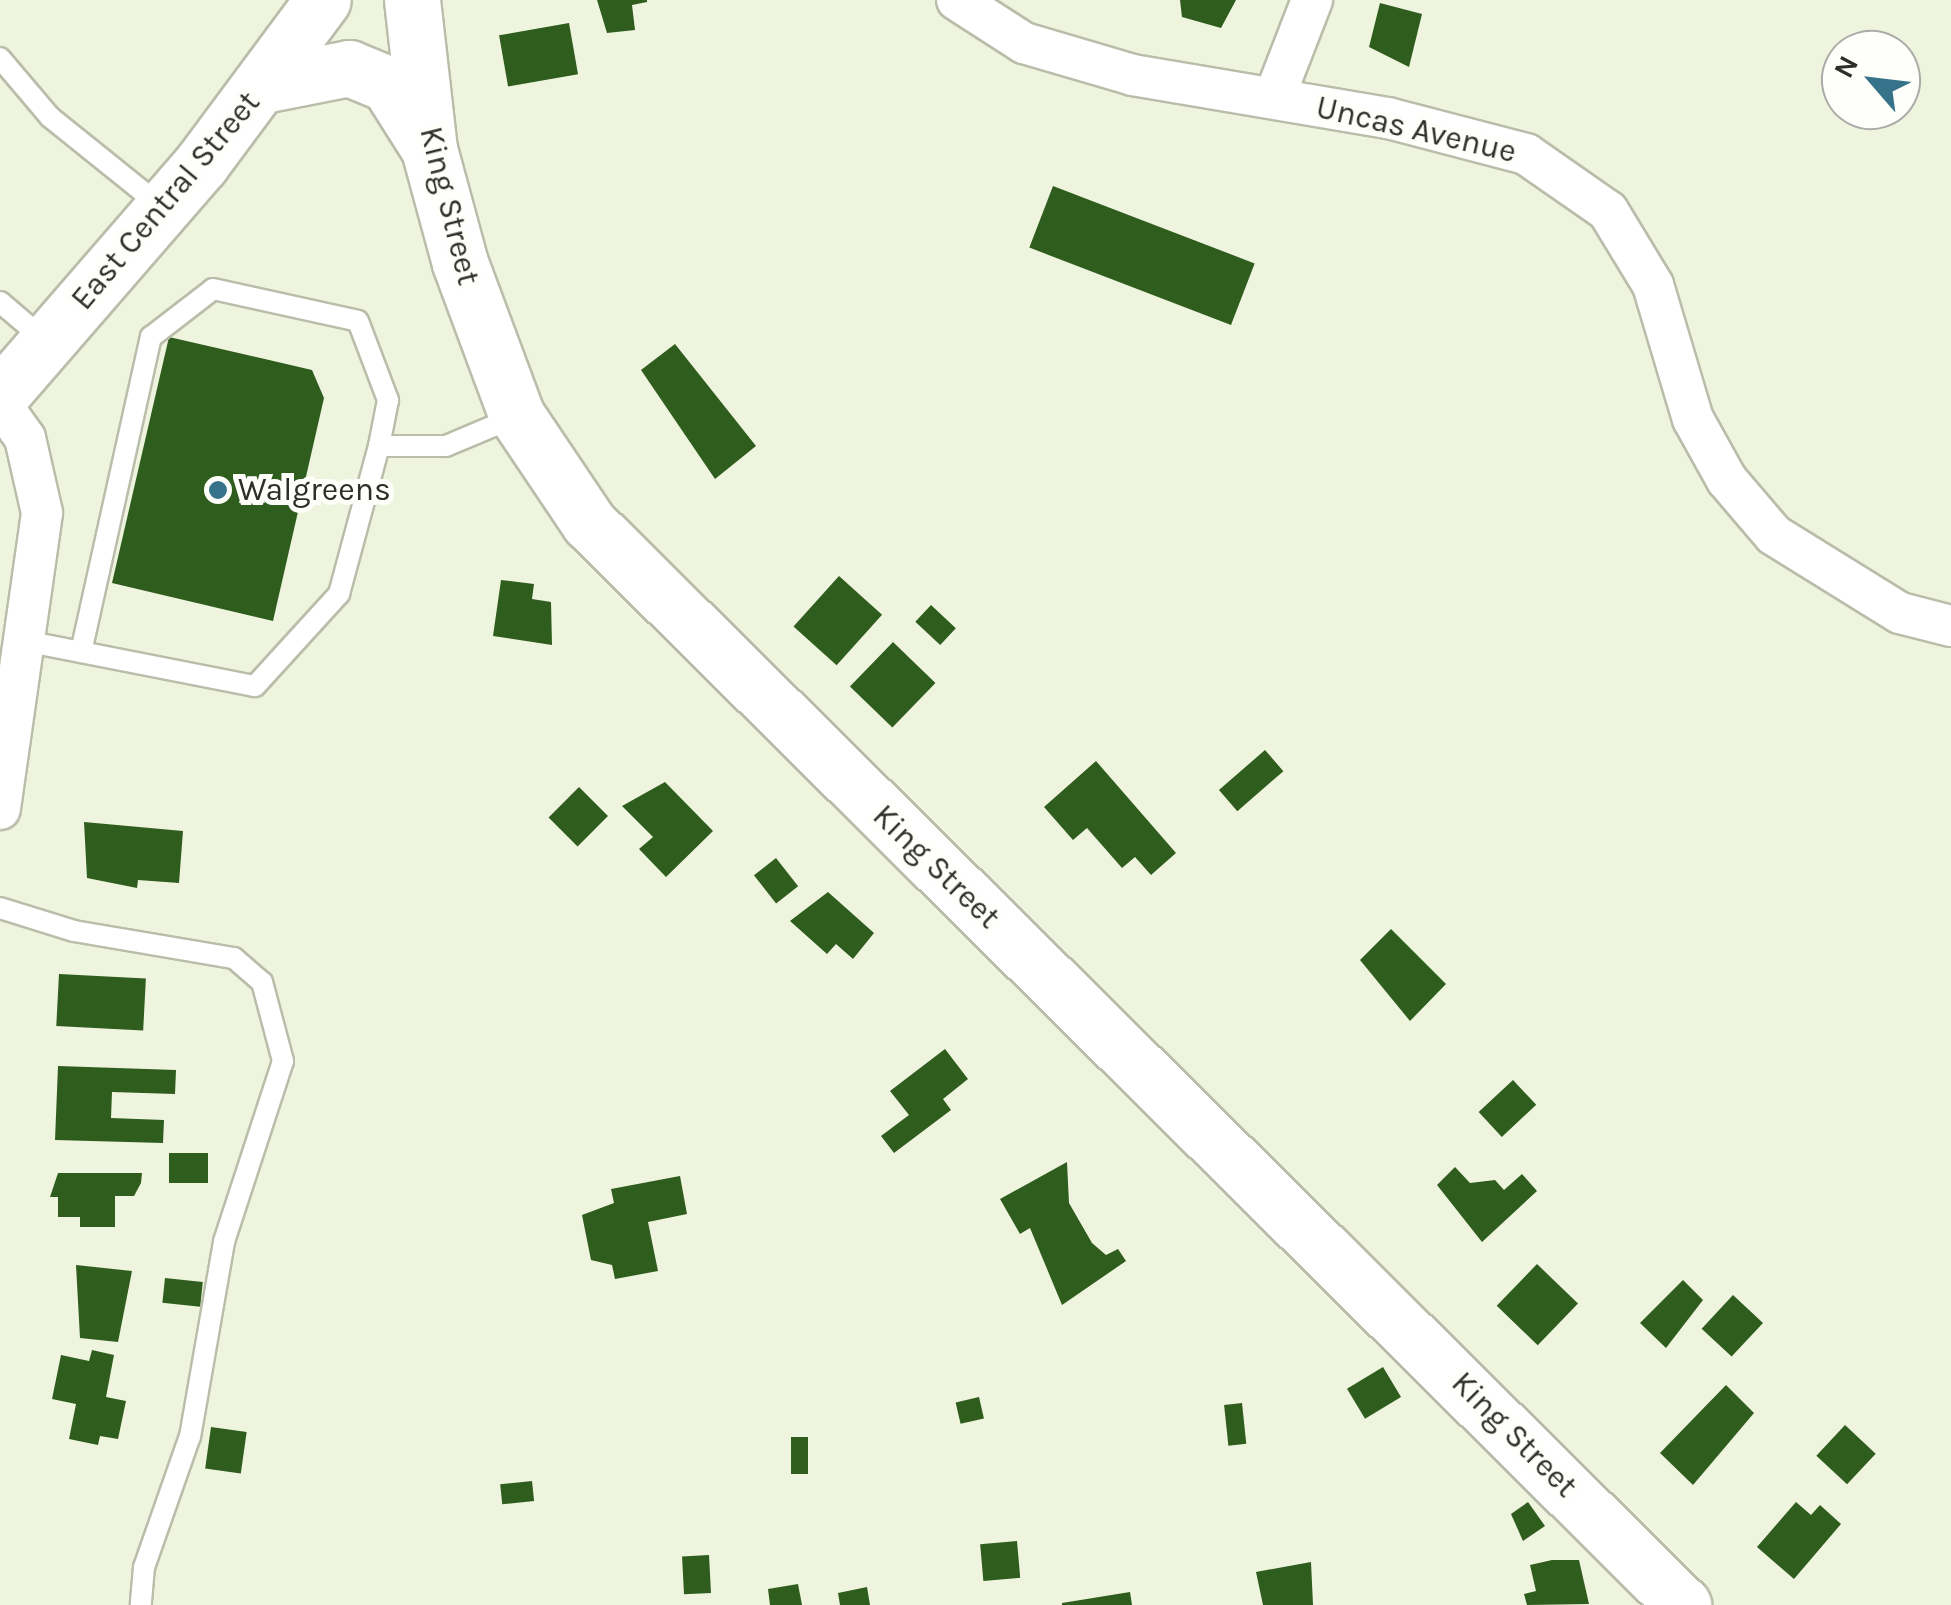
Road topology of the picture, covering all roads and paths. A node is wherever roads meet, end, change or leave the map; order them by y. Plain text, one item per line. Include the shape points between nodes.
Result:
1 (323, 0) edge
2 (412, 0) edge
3 (958, 0) edge
4 (1312, 0) edge
5 (0, 58) edge
6 (263, 85) junction
7 (1274, 98) junction
8 (429, 149) junction
9 (164, 208) junction
10 (0, 302) edge
11 (47, 342) junction
12 (0, 400) edge
13 (517, 416) junction
14 (379, 446) junction
15 (1951, 626) edge
16 (25, 641) junction
17 (81, 652) junction
18 (0, 809) edge
19 (0, 908) edge
20 (141, 1605) edge
21 (1683, 1605) edge

1 - 6 main road, East Central Street
2 - 8 main road, King Street
3 - 7 street, Uncas Avenue via 1024,43 1133,75
4 - 7 street
5 - 9 lane via 50,118
6 - 8 main road via 349,68 388,84
6 - 9 main road, East Central Street
7 - 15 street, Uncas Avenue via 1526,154 1608,212 1653,285 1693,419 1726,480 1774,536 1836,579 1900,614
8 - 13 main road, King Street
9 - 11 main road, East Central Street
10 - 11 lane
11 - 12 main road, East Central Street
12 - 16 street via 24,438 42,513
13 - 14 lane via 446,446
13 - 21 main road, King Street via 590,522 680,618
14 - 17 lane via 340,594 255,686
14 - 17 lane via 388,400 358,321 213,289 150,336
16 - 17 lane
16 - 18 street
19 - 20 lane via 74,931 234,958 262,982 283,1060 224,1242 190,1436 144,1567

